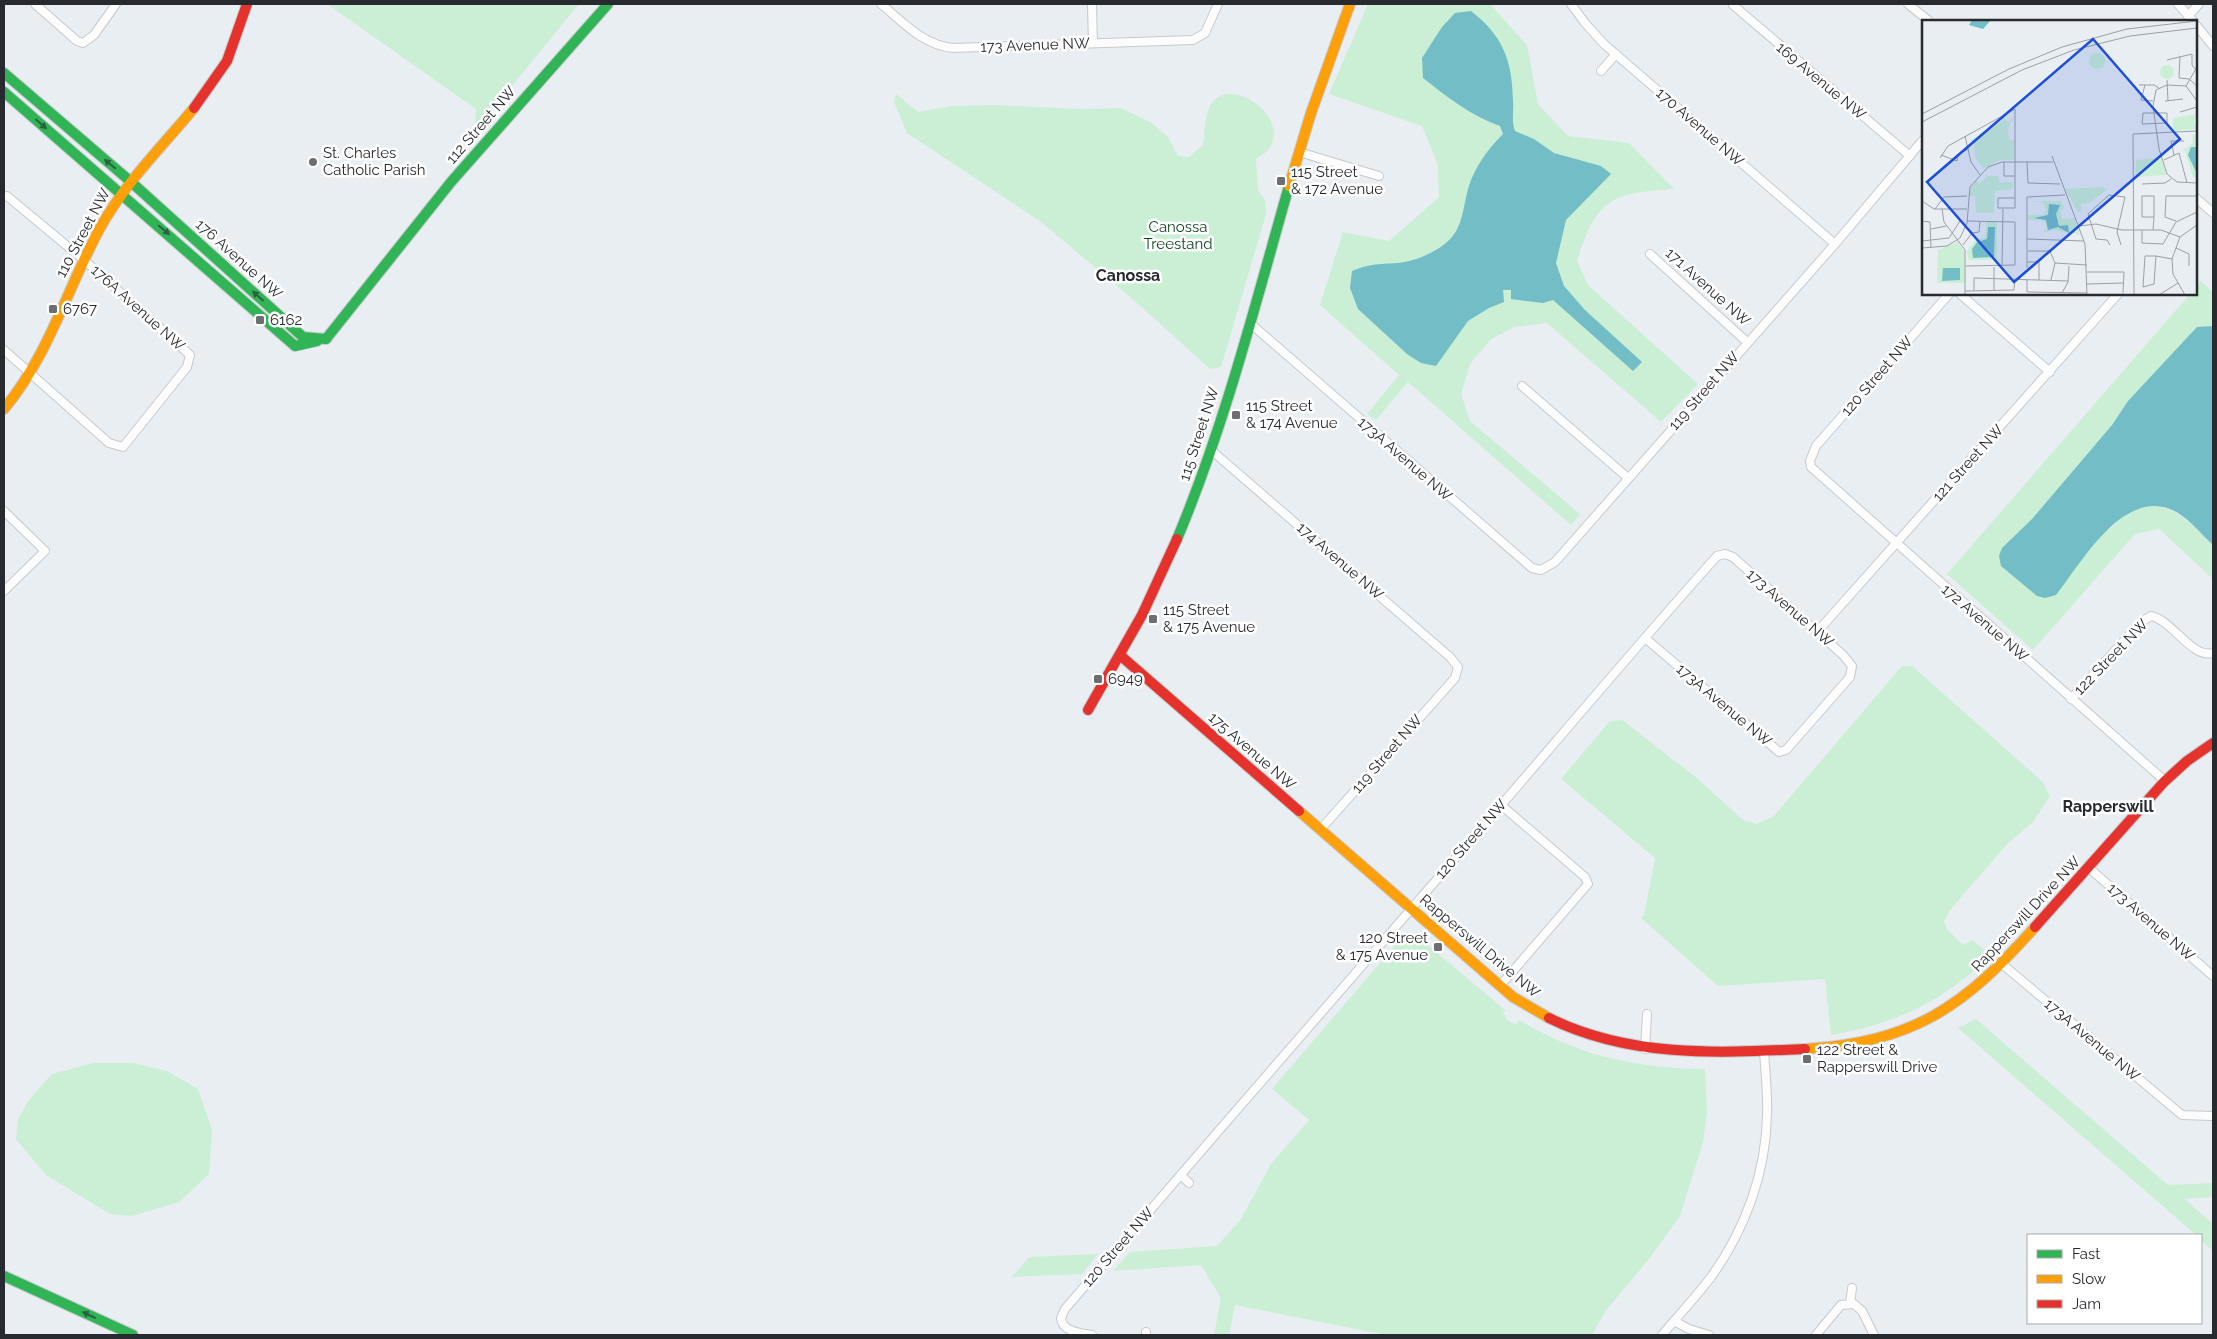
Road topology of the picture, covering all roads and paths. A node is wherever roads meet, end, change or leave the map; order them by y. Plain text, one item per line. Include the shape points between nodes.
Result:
1 (35, 4) edge
2 (116, 4) edge
3 (247, 4) edge
4 (608, 4) edge
5 (882, 4) edge
6 (895, 4) edge
7 (1092, 4) edge
8 (1218, 4) edge
9 (1348, 4) edge
10 (1571, 4) edge
11 (1908, 4) edge
12 (2178, 4) edge
13 (2199, 4) edge
14 (1734, 5) edge
15 (889, 11) junction
16 (2190, 18) edge
17 (1928, 20) edge
18 (2197, 26) edge
19 (1094, 43) junction
20 (2213, 46) edge
21 (1616, 54) junction
22 (1601, 71) dead end
23 (4, 73) edge
24 (4, 92) edge
25 (1922, 141) edge
26 (1299, 152) junction
27 (1910, 156) junction
28 (1379, 176) dead end
29 (130, 181) junction
30 (121, 194) junction
31 (5, 197) edge
32 (2197, 201) edge
33 (2213, 213) edge
34 (1835, 244) junction
35 (1650, 254) dead end
36 (84, 260) junction
37 (1948, 295) edge
38 (1961, 295) edge
39 (2117, 295) edge
40 (1250, 323) junction
41 (326, 339) junction
42 (1747, 342) junction
43 (4, 350) edge
44 (2050, 372) junction
45 (31, 374) junction
46 (1522, 386) dead end
47 (4, 410) edge
48 (1212, 450) junction
49 (1810, 461) joint
50 (1628, 478) junction
51 (4, 511) edge
52 (1895, 544) junction
53 (1725, 554) joint
54 (1541, 570) joint
55 (4, 592) edge
56 (1817, 632) junction
57 (1645, 638) junction
58 (2213, 653) edge
59 (1121, 656) junction
60 (1455, 678) joint
61 (2072, 699) junction
62 (1088, 710) dead end
63 (2213, 743) edge
64 (1779, 752) joint
65 (2165, 781) junction
66 (1502, 805) junction
67 (1320, 830) junction
68 (1363, 867) joint
69 (2089, 868) junction
70 (1410, 908) junction
71 (2002, 964) junction
72 (2213, 976) edge
73 (1500, 986) junction
74 (1647, 1014) dead end
75 (1645, 1049) junction
76 (1764, 1050) junction
77 (2213, 1116) edge
78 (1181, 1175) junction
79 (1189, 1183) dead end
80 (4, 1276) edge
81 (1852, 1288) dead end
82 (1850, 1304) junction
83 (1674, 1321) junction
84 (133, 1335) edge
85 (1092, 1335) edge
86 (1662, 1335) edge
87 (1708, 1335) edge
88 (1816, 1335) edge
89 (1874, 1335) edge

1 - 2 street via 83,43 94,35
3 - 29 main road, 110 Street NW via 227,60 207,91
4 - 41 main road, 112 Street NW via 455,177
5 - 15 street, 173 Avenue NW
6 - 15 street
7 - 19 street
8 - 19 street, 173 Avenue NW via 1202,36 1189,40
9 - 26 main road, 115 Street NW
10 - 21 street, 170 Avenue NW
11 - 17 street
12 - 16 street
13 - 16 street
14 - 27 street, 169 Avenue NW
15 - 19 street, 173 Avenue NW via 922,39 944,47
18 - 20 street
21 - 22 street
21 - 34 street, 170 Avenue NW
29 -> 23 main road, 176 Avenue NW
24 -> 30 main road, 176 Avenue NW
25 - 27 street, 119 Street NW
26 - 28 street
26 - 40 main road, 115 Street NW
27 - 34 street, 119 Street NW
29 - 30 main road, 110 Street NW
41 -> 29 main road, 176 Avenue NW via 303,336
30 - 36 main road, 110 Street NW
30 -> 41 main road, 176 Avenue NW via 295,346
31 - 36 street, 176A Avenue NW
32 - 33 street
34 - 42 street, 119 Street NW
35 - 42 street, 171 Avenue NW
36 - 45 main road, 110 Street NW
36 - 45 street, 176A Avenue NW via 190,355 187,367 123,447 109,443
37 - 49 street, 120 Street NW via 1816,446
38 - 44 street
39 - 44 street, 121 Street NW
40 - 48 main road, 115 Street NW
40 - 54 street, 173A Avenue NW via 1532,568
42 - 50 street, 119 Street NW
43 - 45 street
44 - 52 street, 121 Street NW
45 - 47 main road, 110 Street NW
46 - 50 street
48 - 59 main road, 115 Street NW via 1179,535
48 - 60 street, 174 Avenue NW via 1450,657 1458,667
49 - 52 street, 172 Avenue NW via 1816,473
50 - 54 street, 119 Street NW via 1555,562
51 - 55 street via 45,551
52 - 56 street, 121 Street NW
52 - 61 street, 172 Avenue NW
53 - 56 street, 173 Avenue NW via 1733,557
53 - 57 street, 120 Street NW via 1714,558
56 - 64 street, 173 Avenue NW via 1852,666 1850,676 1786,750
57 - 64 street, 173A Avenue NW
57 - 66 street, 120 Street NW
58 - 61 street, 122 Street NW via 2196,649 2162,620 2151,616 2141,622
59 - 62 main road, 115 Street NW
59 - 67 main road, 175 Avenue NW
60 - 67 street, 119 Street NW
61 - 65 street, 172 Avenue NW
63 - 65 main road, Rapperswill Drive NW
65 - 69 main road, Rapperswill Drive NW
66 - 70 street, 120 Street NW
66 - 73 street via 1585,877 1588,884
67 - 68 main road, 175 Avenue NW
68 - 70 main road, Rapperswill Drive NW
69 - 71 main road, Rapperswill Drive NW
69 - 72 street, 173 Avenue NW
70 - 73 main road, Rapperswill Drive NW
70 - 78 street, 120 Street NW
71 - 76 main road, Rapperswill Drive NW via 1963,999 1908,1030 1837,1048
71 - 77 street, 173A Avenue NW via 2182,1115
73 - 75 main road, Rapperswill Drive NW via 1560,1025 1600,1040
74 - 75 street
75 - 76 main road, Rapperswill Drive NW via 1698,1052
76 - 83 street via 1767,1126 1762,1164 1751,1201 1723,1259
78 - 79 street
78 - 85 street, 120 Street NW via 1065,1309 1061,1322 1069,1330
84 -> 80 main road
81 - 82 street
82 - 88 street via 1841,1305
82 - 89 street via 1862,1311
83 - 86 street
83 - 87 street

